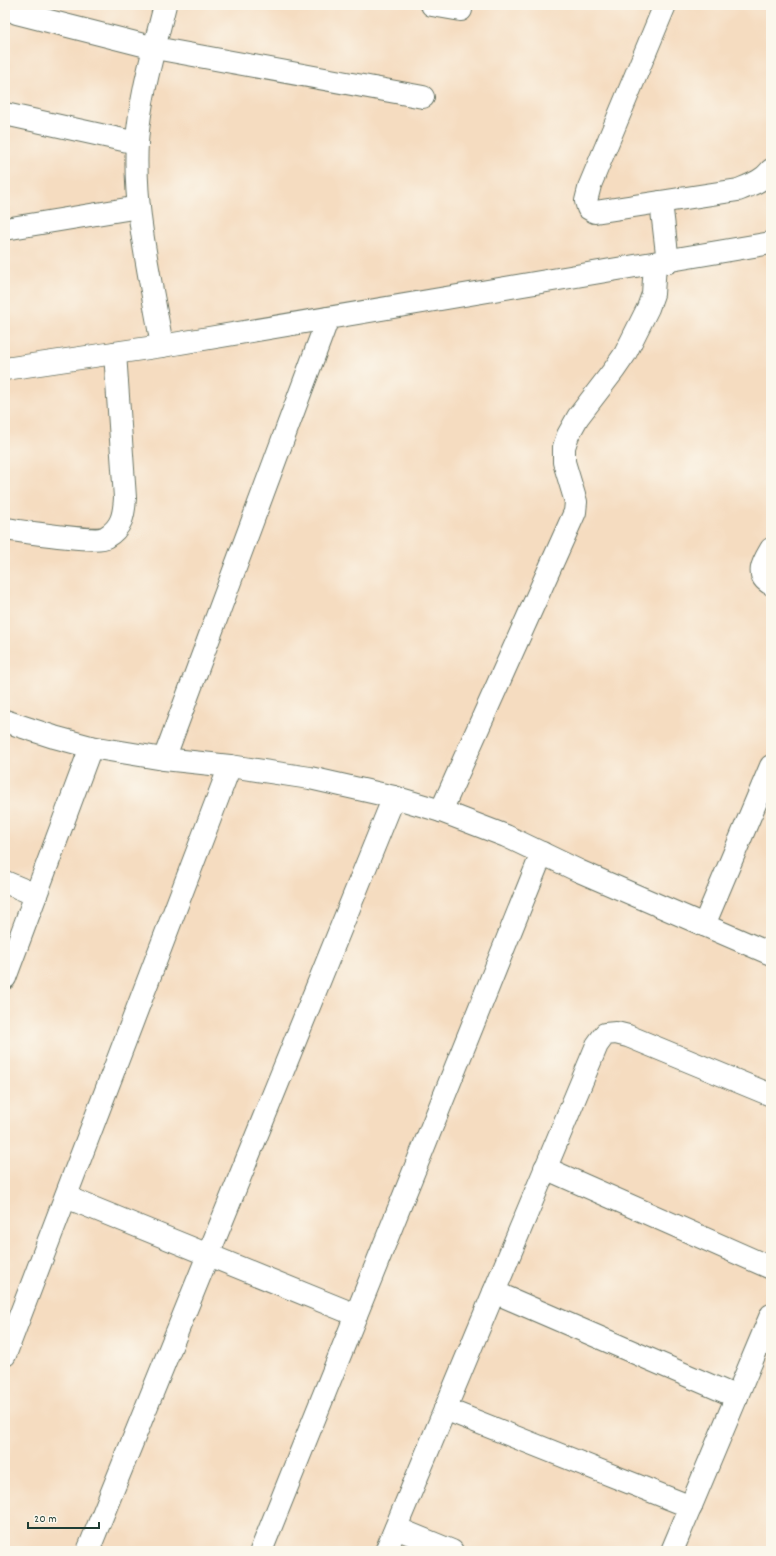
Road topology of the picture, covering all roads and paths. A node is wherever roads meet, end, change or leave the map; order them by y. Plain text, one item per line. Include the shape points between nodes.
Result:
1 (165, 5) edge
2 (432, 5) edge
3 (665, 5) edge
4 (461, 10) dead end
5 (17, 13) dead end
6 (155, 48) junction
7 (423, 97) dead end
8 (5, 114) edge
9 (137, 143) junction
10 (771, 170) edge
11 (139, 206) junction
12 (662, 211) junction
13 (5, 229) edge
14 (771, 243) edge
15 (663, 257) junction
16 (328, 318) junction
17 (161, 339) junction
18 (115, 353) junction
19 (5, 369) edge
20 (5, 529) edge
21 (771, 549) edge
22 (771, 584) edge
23 (5, 721) edge
24 (91, 747) junction
25 (164, 759) junction
26 (230, 766) junction
27 (771, 766) edge
28 (394, 797) junction
29 (441, 811) junction
30 (542, 853) junction
31 (5, 882) edge
32 (36, 895) junction
33 (704, 925) junction
34 (771, 954) edge
35 (5, 978) edge
36 (771, 1095) edge
37 (545, 1168) junction
38 (66, 1197) junction
39 (208, 1254) junction
40 (771, 1268) edge
41 (494, 1292) junction
42 (356, 1315) junction
43 (771, 1315) edge
44 (5, 1355) edge
45 (737, 1397) junction
46 (445, 1409) junction
47 (690, 1507) junction
48 (396, 1528) junction
49 (88, 1551) edge
50 (261, 1551) edge
51 (386, 1551) edge
52 (452, 1551) edge
53 (672, 1551) edge

1 - 6 street
2 - 4 street
3 - 12 street via 590,185 586,201 588,208 596,212
5 - 6 street
6 - 7 street
6 - 9 street
8 - 9 street
9 - 11 street
10 - 12 street via 754,184
11 - 13 street
11 - 17 street
12 - 15 street
14 - 15 street
15 - 16 street
15 - 29 street via 653,294 624,354 578,417 568,435 564,447 564,462 576,502 575,512
16 - 17 street
16 - 25 street
17 - 18 street
18 - 19 street
18 - 20 street via 125,498 124,515 117,529 105,539
21 - 22 street via 760,571 762,577
23 - 24 street
24 - 25 street
24 - 32 street
25 - 26 street
26 - 28 street via 310,778
26 - 38 street
27 - 33 street
28 - 29 street
28 - 39 street
29 - 30 street
30 - 33 street
30 - 42 street
31 - 32 street
32 - 35 street
33 - 34 street
36 - 37 street via 628,1036 605,1034 597,1045
37 - 40 street
37 - 41 street
38 - 39 street
38 - 44 street
39 - 42 street
39 - 49 street
41 - 45 street
41 - 46 street
42 - 50 street
43 - 45 street
45 - 47 street
46 - 47 street
46 - 48 street
47 - 53 street
48 - 51 street
48 - 52 street

